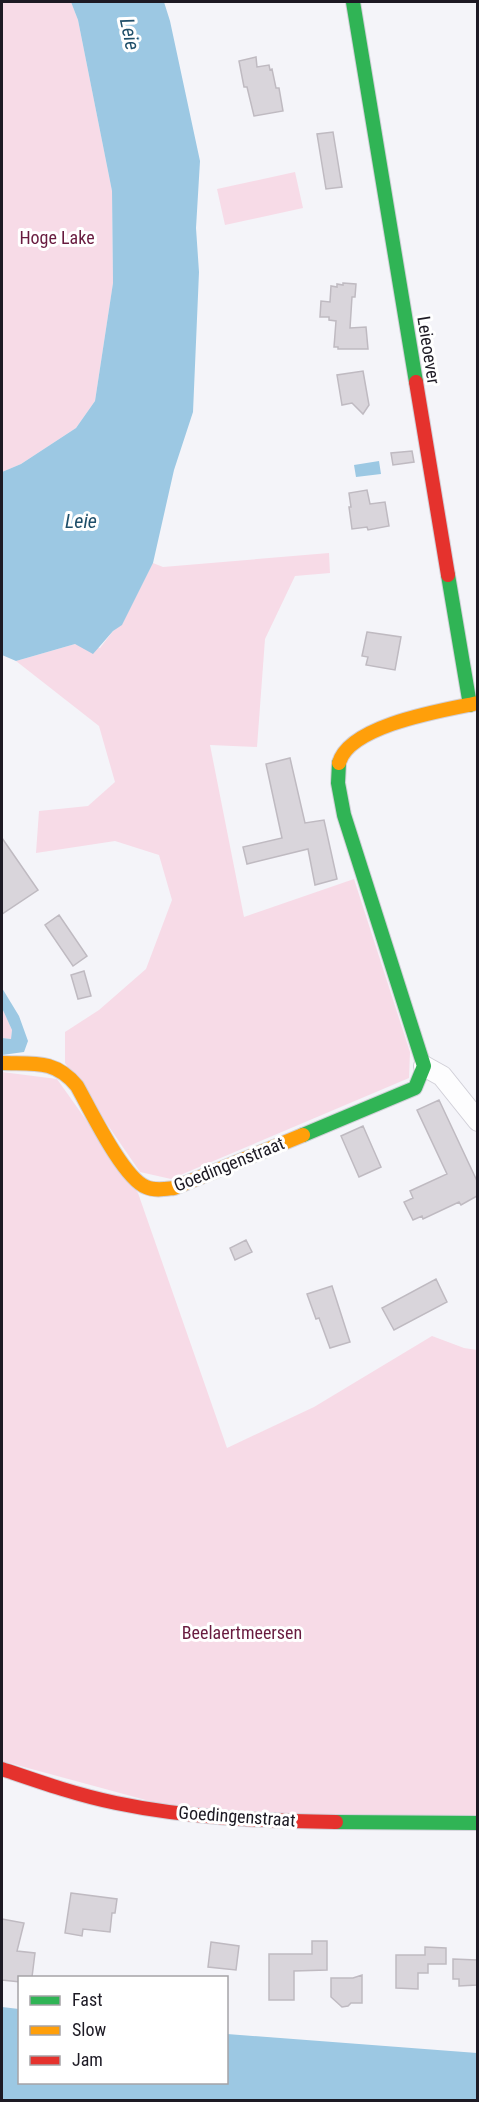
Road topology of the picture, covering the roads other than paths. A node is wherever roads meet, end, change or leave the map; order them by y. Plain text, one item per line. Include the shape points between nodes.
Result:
1 (353, 2) edge
2 (474, 704) edge
3 (2, 1063) edge
4 (424, 1066) junction
5 (477, 1121) edge
6 (2, 1769) edge
7 (477, 1823) edge

1 - 2 street, Leieoever
2 - 4 street via 366,733 342,753 338,767 341,798
3 - 4 street, Goedingenstraat via 47,1064 71,1077 131,1176 161,1190 199,1178 414,1088
4 - 5 street via 442,1076
6 - 7 street, Goedingenstraat via 111,1803 213,1817

